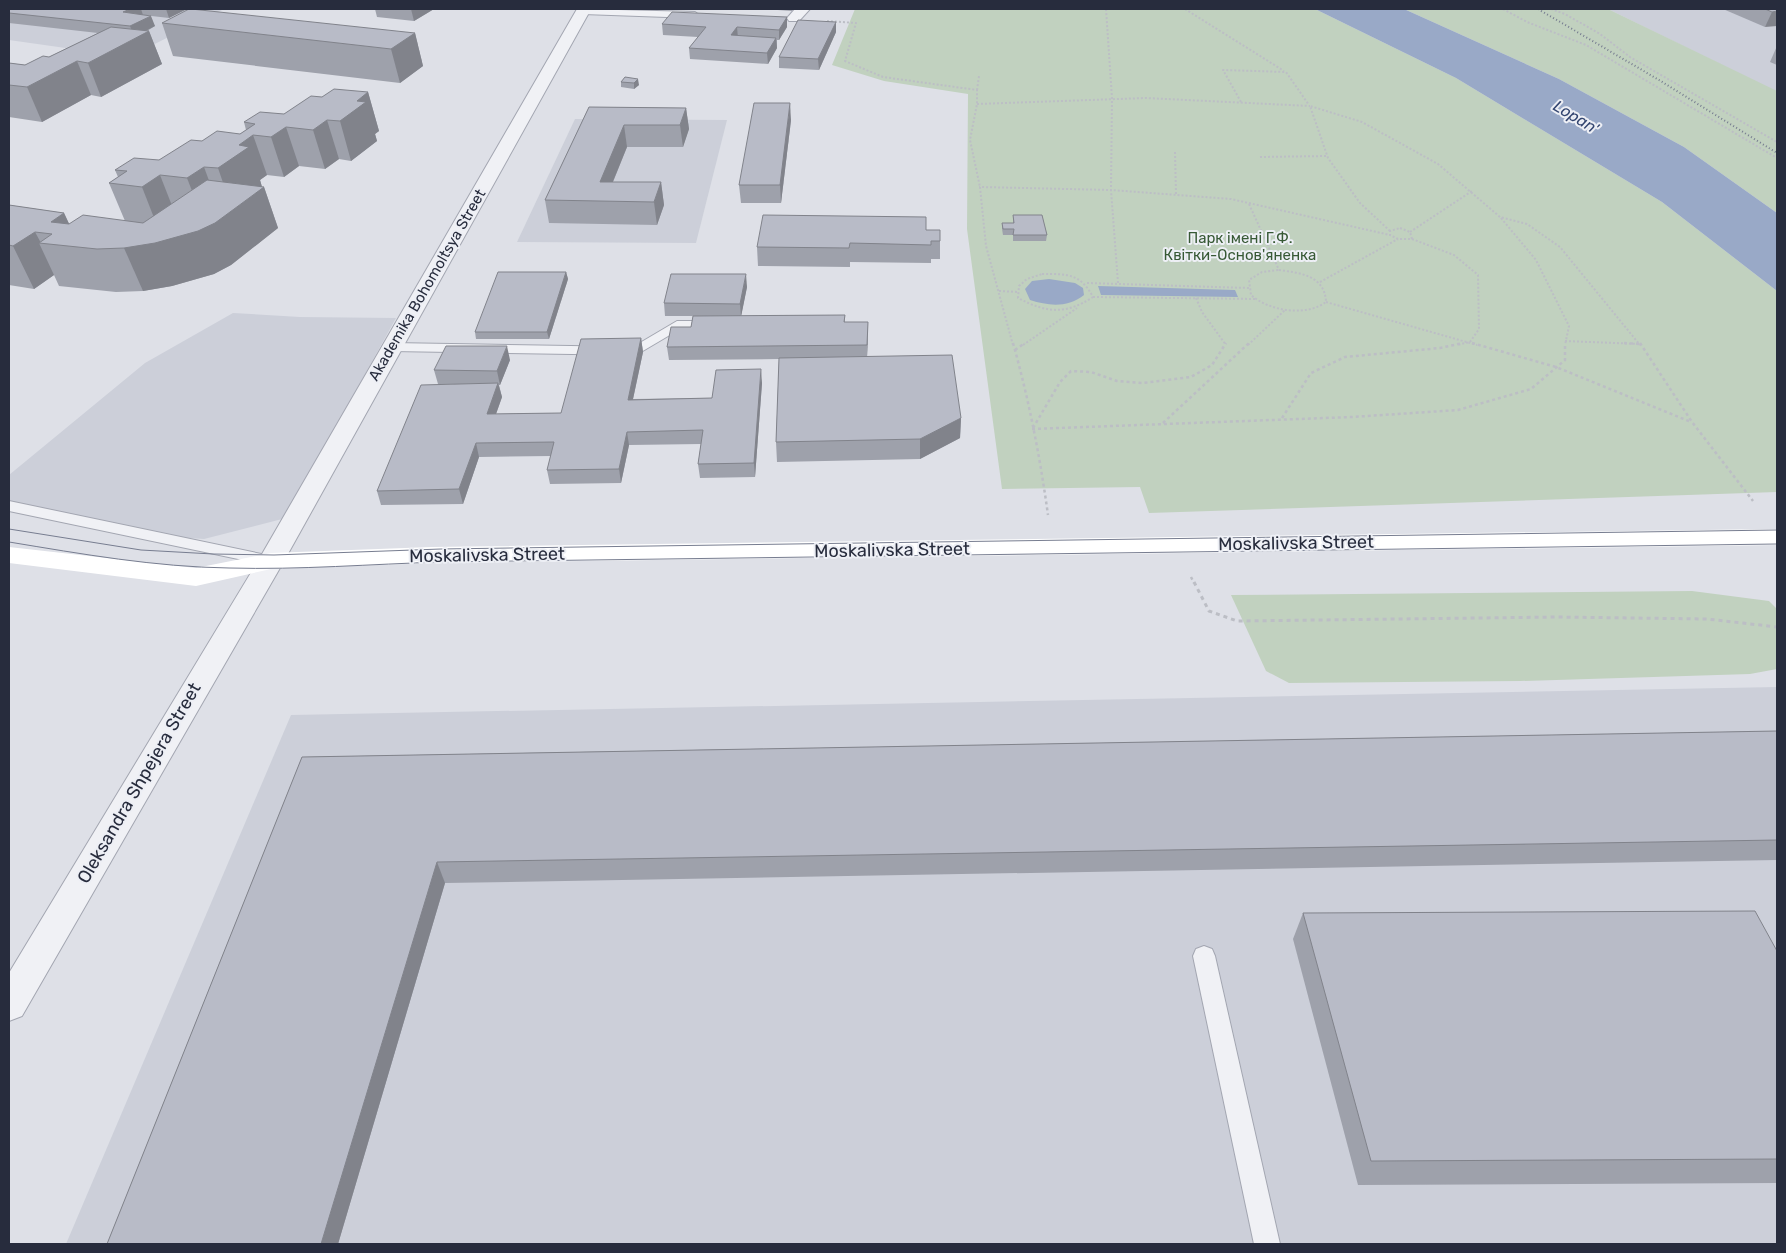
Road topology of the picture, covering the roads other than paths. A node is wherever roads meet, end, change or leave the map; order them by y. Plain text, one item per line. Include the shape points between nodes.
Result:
1 (584, 10) edge
2 (708, 15) edge
3 (726, 324) edge
4 (392, 347) junction
5 (9, 506) edge
6 (1777, 537) edge
7 (9, 555) edge
8 (271, 562) junction
9 (1204, 956) dead end
10 (9, 1005) edge
11 (1267, 1244) edge

1 - 2 lane
1 - 4 street, Akademika Bohomoltsya Street
3 - 4 lane via 677,325 636,351
4 - 8 street, Akademika Bohomoltsya Street
5 - 8 lane
6 - 8 street, Moskalivska Street via 432,555
7 - 8 street, Moskalivska Street via 196,577
8 - 10 street, Oleksandra Shpejera Street
9 - 11 lane

